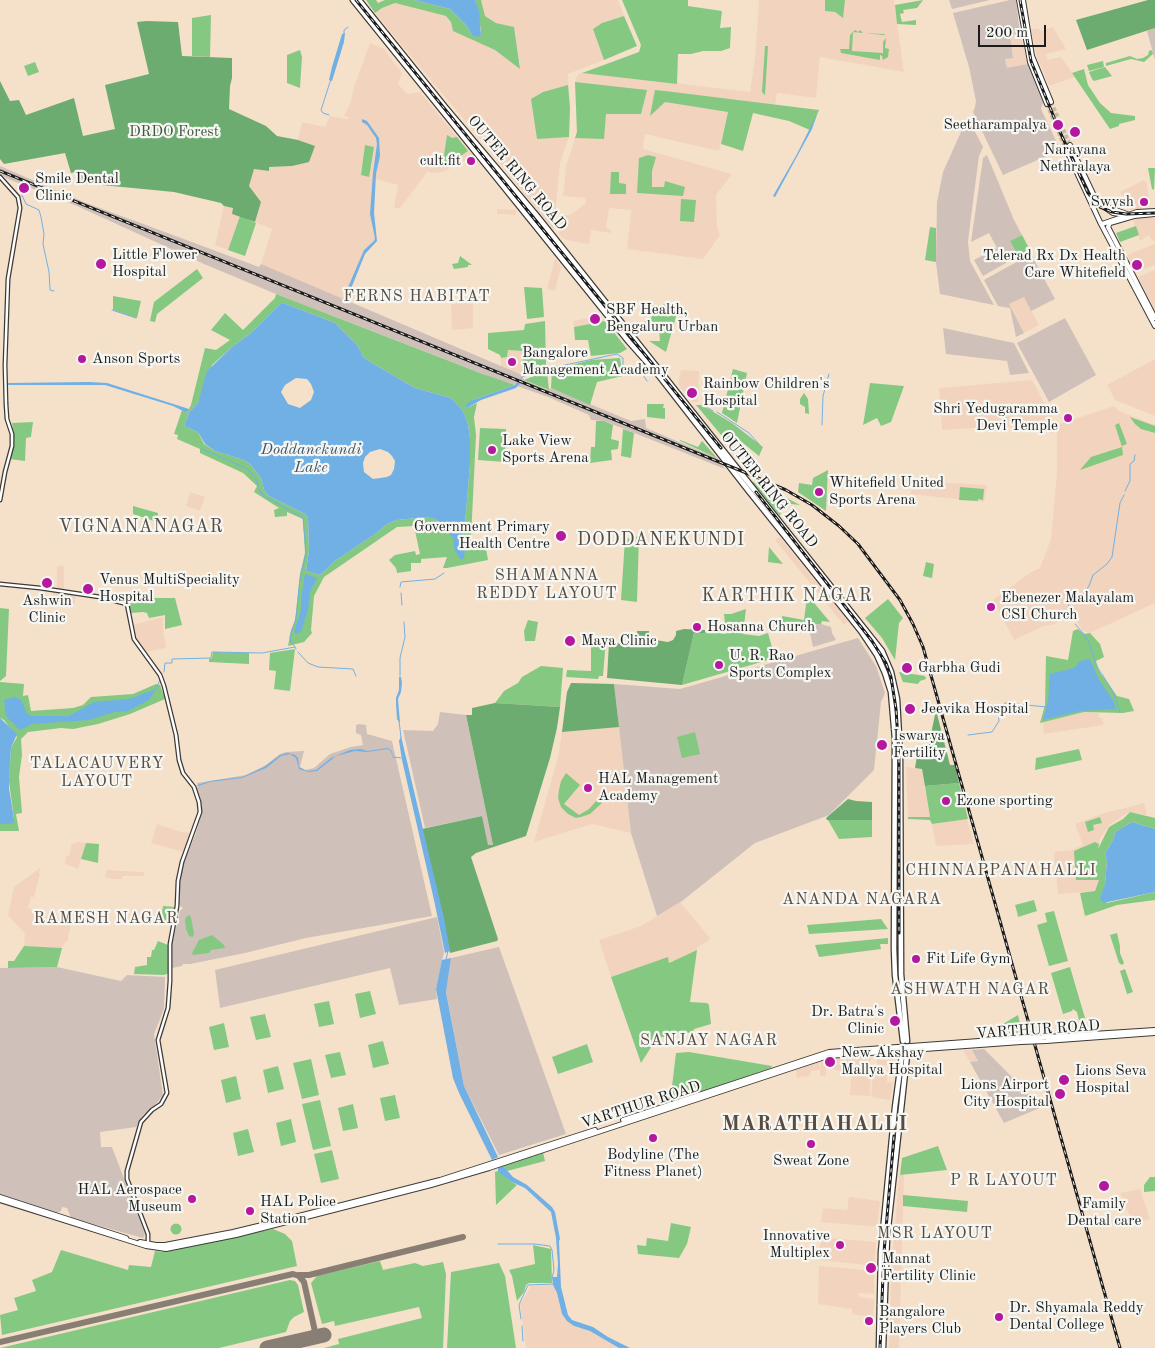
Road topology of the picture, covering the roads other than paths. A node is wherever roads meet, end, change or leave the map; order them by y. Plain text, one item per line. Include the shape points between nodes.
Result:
1 (353, 0) edge
2 (359, 0) edge
3 (1019, 0) edge
4 (1023, 0) edge
5 (0, 177) edge
6 (1096, 201) junction
7 (1096, 212) junction
8 (1155, 213) edge
9 (1127, 215) junction
10 (1102, 224) junction
11 (1138, 290) junction
12 (1155, 318) edge
13 (1155, 326) edge
14 (645, 368) dead end
15 (654, 371) junction
16 (685, 395) dead end
17 (689, 405) junction
18 (0, 500) edge
19 (0, 584) edge
20 (872, 638) junction
21 (879, 638) dead end
22 (884, 655) junction
23 (879, 658) junction
24 (888, 672) junction
25 (900, 764) junction
26 (905, 769) dead end
27 (906, 804) dead end
28 (900, 808) junction
29 (1155, 1030) edge
30 (1155, 1033) edge
31 (1046, 1038) junction
32 (1021, 1040) junction
33 (735, 1085) junction
34 (0, 1199) edge
35 (894, 1216) dead end
36 (889, 1220) junction
37 (146, 1245) junction
38 (879, 1348) edge
39 (883, 1348) edge

1 - 15 highway, OUTER RING ROAD via 361,14
2 - 17 highway, OUTER RING ROAD
3 - 4 main road via 1030,62 1049,103 1032,56
5 - 18 main road via 18,197 20,208 8,278 5,383 12,444
6 - 7 main road via 1100,210
6 - 7 main road via 1068,146
6 - 9 main road via 1113,213
7 - 10 main road
8 - 9 main road
8 - 11 main road via 1123,219 1110,223 1108,227
9 - 10 main road
10 - 11 main road
11 - 12 main road
11 - 13 main road
14 - 15 highway
15 - 23 highway, OUTER RING ROAD
16 - 17 highway
17 - 20 highway, OUTER RING ROAD
19 - 37 main road via 127,604 134,640 164,686 183,773 194,787 199,802 200,812 178,881 170,944 168,1008 158,1040 167,1093 161,1104 142,1122 128,1170 127,1179 148,1234
20 - 21 highway
20 - 22 highway, OUTER RING ROAD
22 - 23 highway via 882,660
22 - 24 highway, OUTER RING ROAD
23 - 24 highway, OUTER RING ROAD
24 - 25 highway, OUTER RING ROAD via 897,699
24 - 28 highway, OUTER RING ROAD via 895,744 893,925 905,1041 907,1024 901,983
25 - 26 highway
25 - 28 highway, OUTER RING ROAD
27 - 28 highway
29 - 31 main road, VARTHUR ROAD
30 - 31 main road, VARTHUR ROAD
31 - 32 main road, VARTHUR ROAD, bridge
32 - 33 main road, VARTHUR ROAD via 990,1047 834,1055
32 - 33 main road, VARTHUR ROAD via 834,1051
33 - 37 main road, VARTHUR ROAD via 430,1183 233,1232 165,1245
34 - 37 main road, VARTHUR ROAD
35 - 36 highway
36 - 38 highway via 905,1055 895,1107 887,1184 881,1252
36 - 39 highway

